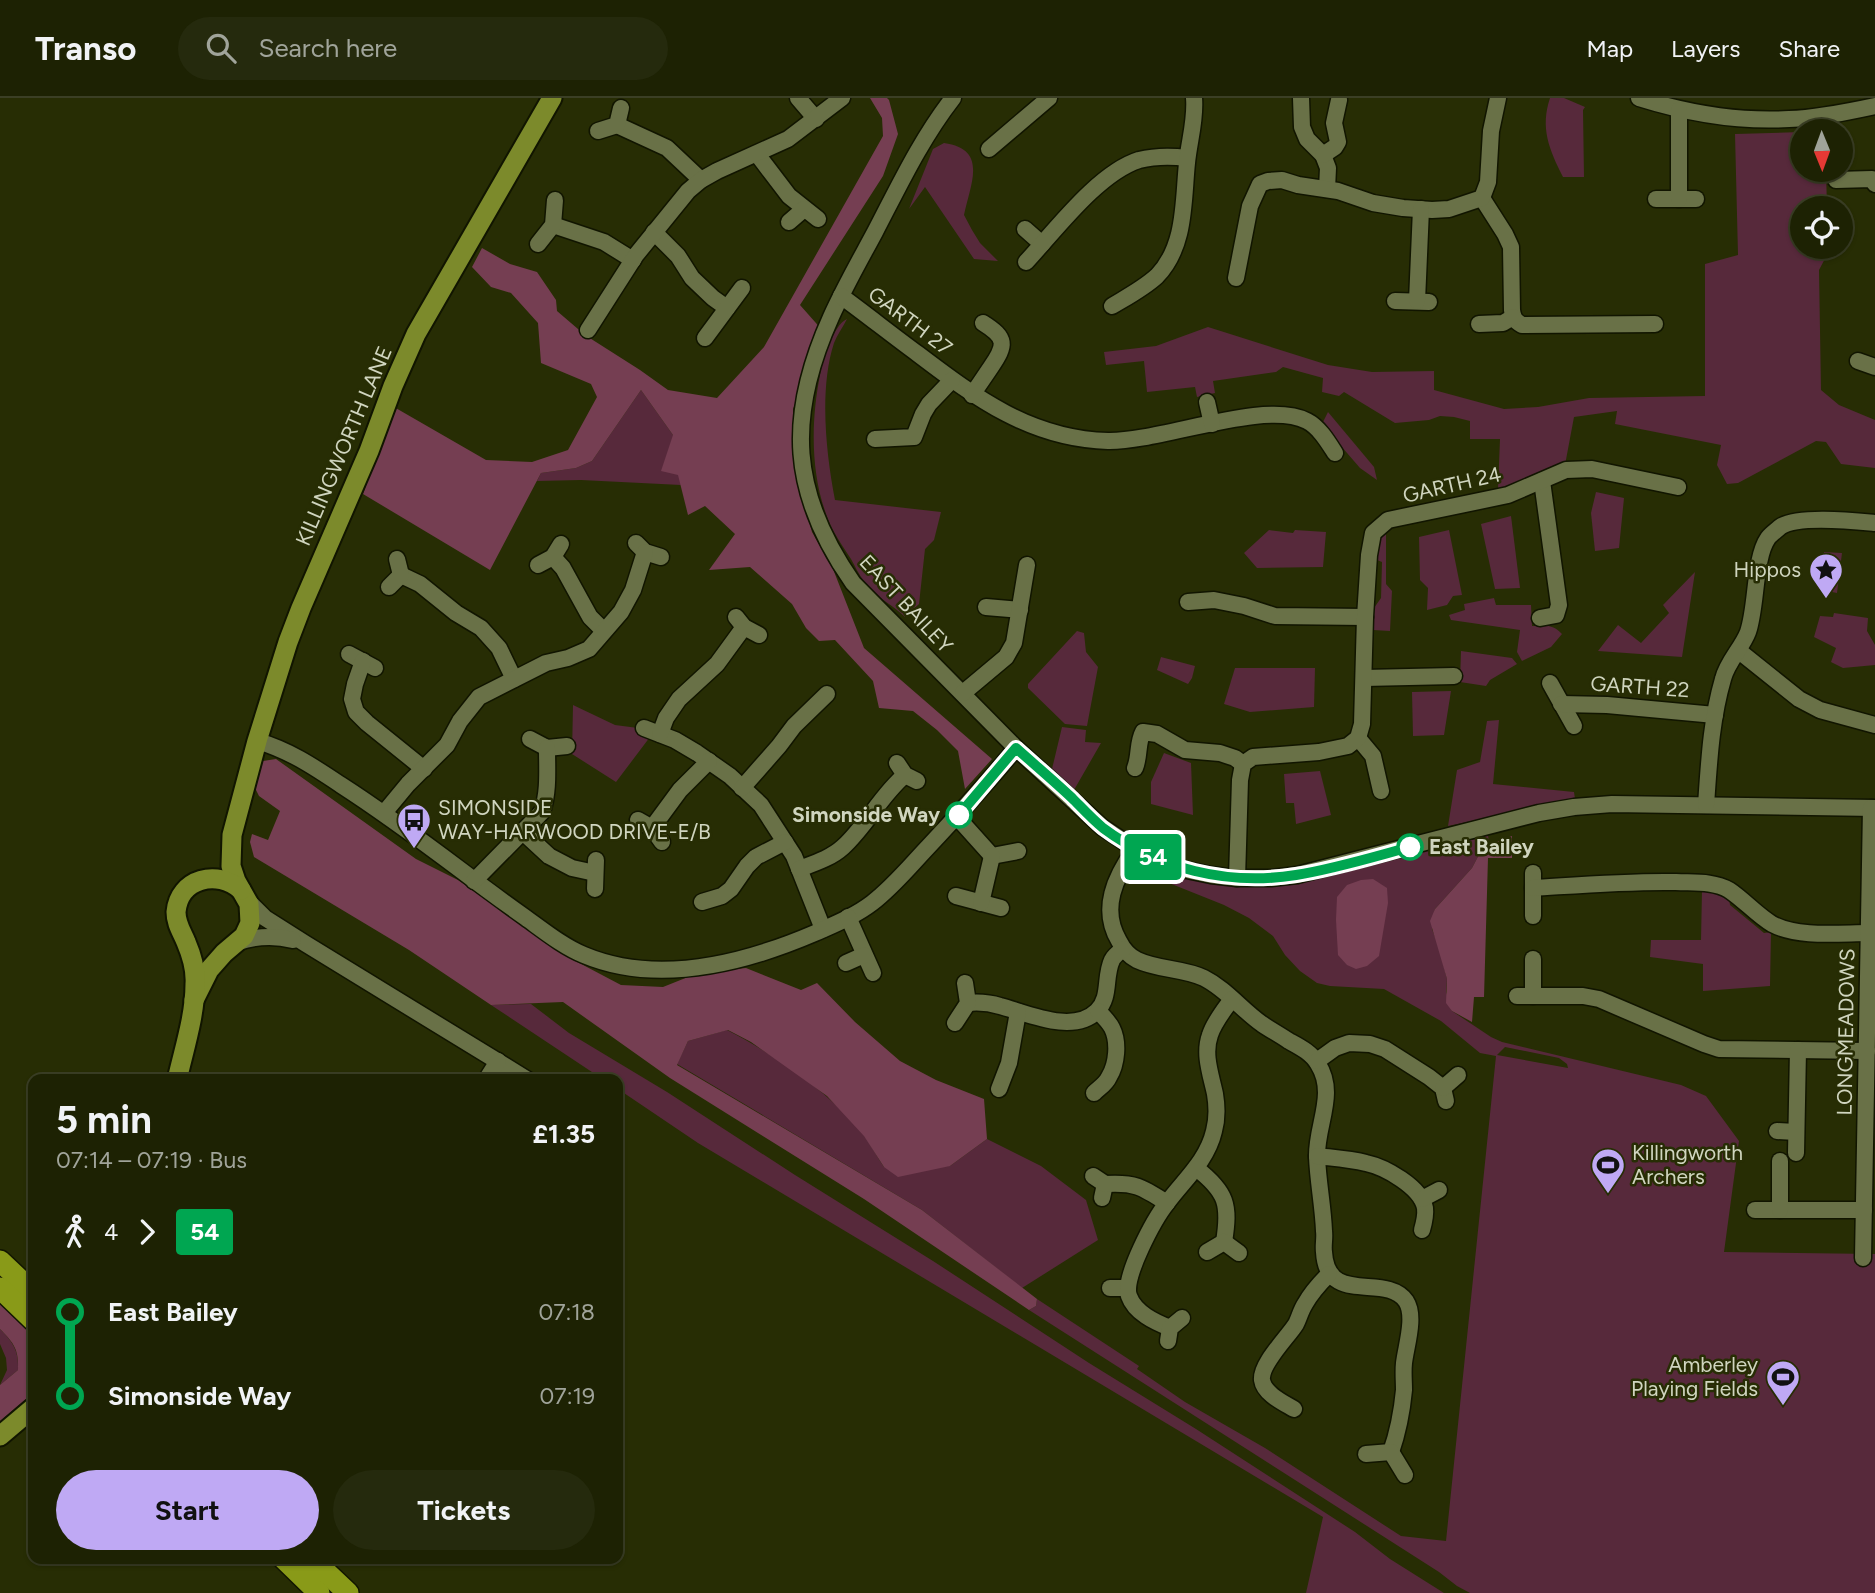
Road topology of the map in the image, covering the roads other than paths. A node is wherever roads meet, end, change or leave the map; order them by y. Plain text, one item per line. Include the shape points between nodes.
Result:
1 (552, 98) edge
2 (797, 98) edge
3 (842, 98) edge
4 (953, 98) edge
5 (1049, 98) edge
6 (1194, 98) edge
7 (1301, 98) edge
8 (1497, 98) edge
9 (1639, 98) edge
10 (1339, 100) dead end
11 (1875, 106) edge
12 (621, 108) dead end
13 (1679, 110) junction
14 (816, 119) junction
15 (617, 125) junction
16 (598, 131) dead end
17 (989, 149) dead end
18 (757, 154) junction
19 (1323, 155) junction
20 (1187, 158) junction
21 (701, 180) junction
22 (1853, 180) edge
23 (1875, 184) edge
24 (1327, 189) junction
25 (1482, 198) junction
26 (1696, 199) dead end
27 (555, 200) dead end
28 (1656, 200) dead end
29 (1678, 200) junction
30 (804, 209) junction
31 (1421, 209) junction
32 (818, 219) dead end
33 (789, 222) dead end
34 (553, 225) junction
35 (1025, 229) dead end
36 (654, 232) junction
37 (538, 244) dead end
38 (1042, 244) junction
39 (633, 260) junction
40 (1026, 262) dead end
41 (1232, 270) dead end
42 (743, 288) dead end
43 (841, 296) junction
44 (1395, 301) dead end
45 (1112, 306) dead end
46 (727, 308) junction
47 (1513, 317) junction
48 (983, 323) dead end
49 (1479, 324) dead end
50 (1655, 324) dead end
51 (588, 330) dead end
52 (705, 338) dead end
53 (1858, 361) dead end
54 (1875, 367) edge
55 (952, 380) junction
56 (972, 395) junction
57 (1207, 402) dead end
58 (1212, 424) junction
59 (875, 438) dead end
60 (1335, 453) dead end
61 (1542, 481) junction
62 (1678, 487) dead end
63 (1875, 523) edge
64 (647, 551) dead end
65 (550, 555) dead end
66 (397, 559) dead end
67 (1027, 565) dead end
68 (1188, 602) dead end
69 (986, 607) dead end
70 (1020, 610) junction
71 (1365, 617) junction
72 (1540, 618) dead end
73 (604, 631) junction
74 (759, 635) dead end
75 (1739, 651) junction
76 (362, 661) dead end
77 (1454, 677) dead end
78 (1364, 678) junction
79 (514, 679) junction
80 (1550, 683) dead end
81 (963, 693) junction
82 (827, 694) dead end
83 (1561, 704) junction
84 (1715, 715) junction
85 (1875, 725) edge
86 (1574, 726) dead end
87 (644, 728) dead end
88 (660, 734) junction
89 (1358, 738) junction
90 (530, 739) dead end
91 (257, 741) junction
92 (567, 746) dead end
93 (547, 748) junction
94 (1016, 748) junction
95 (709, 761) junction
96 (1243, 764) junction
97 (1135, 768) dead end
98 (424, 769) junction
99 (906, 773) dead end
100 (742, 788) junction
101 (1381, 791) dead end
102 (1706, 806) junction
103 (1873, 808) edge
104 (384, 813) junction
105 (957, 817) junction
106 (523, 832) junction
107 (232, 835) junction
108 (662, 842) dead end
109 (785, 842) junction
110 (1135, 849) junction
111 (1018, 850) dead end
112 (992, 856) junction
113 (799, 869) junction
114 (595, 874) dead end
115 (1237, 878) junction
116 (1872, 878) edge
117 (200, 881) junction
118 (474, 881) junction
119 (244, 895) junction
120 (956, 896) dead end
121 (702, 902) dead end
122 (981, 903) junction
123 (1001, 908) dead end
124 (1533, 916) dead end
125 (848, 918) junction
126 (824, 929) junction
127 (1869, 933) junction
128 (184, 938) junction
129 (306, 944) junction
130 (234, 945) junction
131 (1123, 949) junction
132 (864, 955) junction
133 (1533, 959) dead end
134 (846, 963) dead end
135 (873, 973) dead end
136 (965, 983) dead end
137 (1233, 999) junction
138 (194, 1000) junction
139 (1871, 1000) edge
140 (968, 1003) junction
141 (1098, 1010) junction
142 (1018, 1012) junction
143 (955, 1023) dead end
144 (1798, 1050) junction
145 (1867, 1051) junction
146 (498, 1061) junction
147 (1317, 1061) junction
148 (178, 1074) edge
149 (490, 1074) edge
150 (519, 1074) edge
151 (1458, 1075) dead end
152 (999, 1090) dead end
153 (1094, 1093) dead end
154 (1777, 1131) dead end
155 (1796, 1132) junction
156 (1870, 1133) edge
157 (1796, 1153) dead end
158 (1317, 1156) junction
159 (1780, 1161) dead end
160 (1196, 1168) junction
161 (1100, 1186) dead end
162 (1439, 1190) dead end
163 (1422, 1199) junction
164 (1167, 1203) junction
165 (1755, 1210) dead end
166 (1780, 1210) junction
167 (1864, 1210) junction
168 (1422, 1230) dead end
169 (1224, 1242) junction
170 (1207, 1252) dead end
171 (1239, 1253) dead end
172 (1863, 1258) dead end
173 (0, 1261) edge
174 (1329, 1274) junction
175 (28, 1287) edge
176 (1417, 1287) dead end
177 (0, 1288) edge
178 (1110, 1288) dead end
179 (1128, 1288) junction
180 (1404, 1298) junction
181 (28, 1315) edge
182 (1173, 1329) dead end
183 (1294, 1409) dead end
184 (28, 1412) edge
185 (0, 1436) edge
186 (1391, 1452) junction
187 (1366, 1454) dead end
188 (1405, 1475) dead end
189 (289, 1564) edge
190 (317, 1564) edge
191 (319, 1593) edge
192 (348, 1593) edge

1 - 91 main road, KILLINGWORTH LANE via 405,357 296,620
2 - 14 street
3 - 14 street
4 - 43 street, EAST BAILEY via 927,133
5 - 17 street via 1015,136
6 - 20 street
7 - 19 street via 1302,127
8 - 25 street via 1488,182
9 - 13 street
10 - 19 street via 1334,123 1338,142
11 - 13 street via 1790,119
12 - 15 street
13 - 29 street
14 - 18 street
15 - 16 street
15 - 21 street via 667,148
18 - 21 street
18 - 30 street
19 - 24 street
20 - 38 street via 1152,158 1124,167 1082,200
20 - 45 street via 1177,246 1145,295
21 - 36 street
22 - 23 street via 1872,179
24 - 31 street via 1373,203
24 - 41 street via 1282,180 1260,184
25 - 31 street via 1449,209
25 - 47 street via 1511,247
26 - 29 street
27 - 34 street
28 - 29 street
30 - 32 street
30 - 33 street
31 - 44 street via 1423,302
34 - 37 street
34 - 39 street via 604,242
35 - 38 street
36 - 39 street
36 - 46 street via 692,278
38 - 40 street
39 - 51 street via 604,319
42 - 46 street
43 - 55 street, GARTH 27
43 - 81 street, EAST BAILEY via 813,361 803,401 803,472 811,505 853,583
46 - 52 street
47 - 49 street via 1503,323
47 - 50 street via 1522,326
48 - 56 street via 996,331 1002,351
53 - 54 street
55 - 56 street, GARTH 27
55 - 59 street, GARTH 27 via 929,404 914,437
56 - 58 street, GARTH 27 via 1032,426 1083,439 1129,440
57 - 58 street
58 - 60 street, GARTH 27 via 1276,414 1293,416 1308,421
61 - 62 street, GARTH 24 via 1584,468
61 - 71 street, GARTH 24 via 1499,497 1388,520 1373,533
61 - 72 street via 1559,606 1556,615
63 - 75 street, GARTH 22 via 1801,521 1782,526 1769,538 1762,553 1748,632
64 - 73 street via 633,590
65 - 73 street
66 - 79 street via 395,581 420,584 481,628 499,648
67 - 70 street
68 - 71 street via 1214,600 1275,616
69 - 70 street
70 - 81 street via 1014,643 1006,657
71 - 78 street, GARTH 24
73 - 79 street via 589,649
74 - 88 street via 740,622 717,664 679,699
75 - 84 street, GARTH 22 via 1723,676
75 - 85 street via 1800,699 1821,710
76 - 98 street via 352,699 356,712
77 - 78 street
78 - 89 street, GARTH 24
79 - 98 street via 479,697 447,746
80 - 83 street, GARTH 22
81 - 94 street, EAST BAILEY
82 - 100 street via 818,714 794,726
83 - 84 street, GARTH 22
83 - 86 street, GARTH 22
84 - 102 street, GARTH 22
87 - 88 street
88 - 95 street
89 - 96 street via 1348,746 1253,757
89 - 101 street via 1373,756
90 - 93 street
91 - 104 street via 298,756
91 - 107 main road, KILLINGWORTH LANE
92 - 93 street
93 - 106 street via 546,800 542,812
94 - 105 street
94 - 110 street, EAST BAILEY via 1102,827
95 - 100 street
95 - 108 street via 645,824
96 - 97 street via 1220,753 1185,750 1157,734 1143,732
96 - 115 street
98 - 104 street
99 - 113 street via 842,848
100 - 109 street via 761,805
102 - 103 street, EAST BAILEY
102 - 115 street, EAST BAILEY via 1574,807 1297,875
103 - 116 street, LONGMEADOWS
104 - 118 street
105 - 112 street
105 - 125 street via 892,886
106 - 114 street via 549,856
106 - 118 street
107 - 117 main road
107 - 119 main road via 232,866
109 - 113 street
109 - 121 street via 747,866 727,903
110 - 115 street, EAST BAILEY via 1182,869
110 - 131 street via 1109,904 1109,916
111 - 112 street
112 - 122 street
113 - 126 street
116 - 127 street, LONGMEADOWS
117 - 119 main road via 223,879
117 - 128 main road via 184,892 177,906
118 - 126 street via 582,954 631,969 724,963
119 - 129 street via 265,918
119 - 130 main road via 250,923
120 - 122 street
122 - 123 street
124 - 127 street via 1533,880 1709,883 1729,890 1780,927 1807,933
125 - 126 street
125 - 132 street
127 - 139 street, LONGMEADOWS
128 - 130 main road via 206,951
128 - 138 main road via 194,968
129 - 130 street via 267,936
129 - 146 street
130 - 138 main road via 209,970
131 - 137 street via 1136,960 1205,979
131 - 141 street via 1113,958 1106,998
132 - 134 street
132 - 135 street
133 - 144 street via 1525,996 1599,999 1719,1049
136 - 140 street
137 - 147 street
137 - 160 street via 1209,1036 1216,1121
138 - 148 main road
139 - 145 street, LONGMEADOWS
140 - 142 street
140 - 143 street
141 - 142 street via 1081,1020 1059,1022
141 - 153 street via 1116,1042 1113,1085
142 - 152 street via 1002,1061
144 - 145 street
144 - 155 street
145 - 156 street, LONGMEADOWS
146 - 149 street
146 - 150 street
147 - 151 street via 1349,1043 1370,1044 1429,1077 1445,1094
147 - 158 street via 1327,1097
154 - 155 street
155 - 157 street
156 - 167 street, LONGMEADOWS
158 - 163 street via 1370,1164 1399,1178
158 - 174 street
159 - 166 street
160 - 164 street
160 - 169 street via 1227,1204
161 - 164 street via 1136,1185
162 - 163 street
163 - 168 street
164 - 179 street via 1146,1237
165 - 166 street
166 - 167 street
167 - 172 street, LONGMEADOWS
169 - 170 street
169 - 171 street
173 - 175 highway
174 - 180 street via 1339,1281 1386,1289
174 - 183 street via 1254,1382
176 - 180 street
177 - 181 highway
178 - 179 street
179 - 182 street via 1143,1314
180 - 186 street via 1410,1333 1399,1428
184 - 185 main road
186 - 187 street
186 - 188 street
189 - 191 highway
190 - 192 highway

